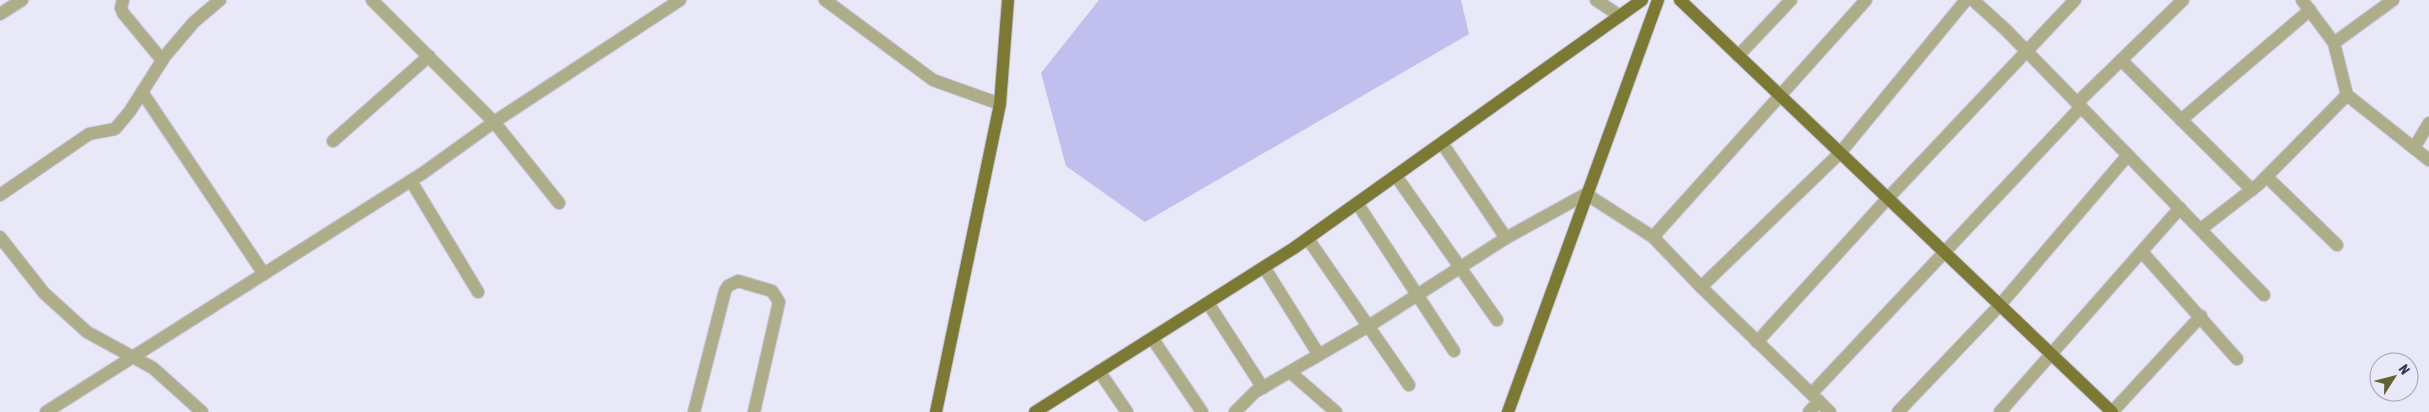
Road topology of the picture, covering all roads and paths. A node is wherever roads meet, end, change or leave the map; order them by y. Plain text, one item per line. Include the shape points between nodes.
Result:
1 (22, 0) edge
2 (123, 0) edge
3 (220, 0) edge
4 (372, 0) edge
5 (680, 0) edge
6 (825, 0) edge
7 (1008, 0) edge
8 (1596, 0) edge
9 (1642, 0) edge
10 (1658, 0) edge
11 (1680, 0) edge
12 (1791, 0) edge
13 (1866, 0) edge
14 (1966, 0) edge
15 (1974, 0) edge
16 (2075, 0) edge
17 (2183, 0) edge
18 (2393, 0) edge
19 (2306, 5) edge
20 (0, 14) edge
21 (1620, 16) junction
22 (2334, 43) junction
23 (2026, 51) junction
24 (429, 56) junction
25 (1738, 56) junction
26 (162, 60) junction
27 (2121, 60) junction
28 (142, 92) junction
29 (2347, 95) junction
30 (1780, 96) junction
31 (1000, 104) junction
32 (2079, 105) junction
33 (2181, 120) junction
34 (494, 122) junction
35 (2429, 123) edge
36 (333, 141) dead end
37 (1442, 143) junction
38 (2414, 148) junction
39 (1840, 153) junction
40 (2128, 155) junction
41 (2429, 160) edge
42 (1396, 176) junction
43 (2267, 177) junction
44 (411, 181) junction
45 (2252, 190) junction
46 (1586, 194) junction
47 (0, 196) edge
48 (1888, 198) junction
49 (559, 203) dead end
50 (1357, 203) junction
51 (2180, 208) junction
52 (2201, 230) junction
53 (0, 237) edge
54 (1653, 237) junction
55 (1506, 238) junction
56 (1308, 239) junction
57 (2337, 244) dead end
58 (2142, 252) junction
59 (1945, 253) junction
60 (1264, 267) junction
61 (1460, 268) junction
62 (264, 274) junction
63 (1701, 287) junction
64 (478, 292) dead end
65 (1417, 295) junction
66 (2264, 295) dead end
67 (1208, 303) junction
68 (2000, 305) junction
69 (2201, 316) junction
70 (1496, 320) dead end
71 (1367, 327) junction
72 (1152, 338) junction
73 (1757, 342) junction
74 (1454, 352) dead end
75 (1319, 355) junction
76 (2052, 355) junction
77 (133, 358) junction
78 (2237, 359) dead end
79 (1099, 371) junction
80 (1290, 372) junction
81 (1409, 385) dead end
82 (1263, 388) junction
83 (1816, 397) junction
84 (1051, 408) edge
85 (2008, 409) edge
86 (46, 412) edge
87 (202, 412) edge
88 (694, 412) edge
89 (754, 412) edge
90 (936, 412) edge
91 (1035, 412) edge
92 (1127, 412) edge
93 (1202, 412) edge
94 (1235, 412) edge
95 (1336, 412) edge
96 (1508, 412) edge
97 (1809, 412) edge
98 (1830, 412) edge
99 (1898, 412) edge
100 (2112, 412) edge

1 - 20 street
2 - 26 street via 121,8 124,13
3 - 26 street via 194,22
4 - 24 street
5 - 34 street
6 - 31 street via 933,80
7 - 31 main road
8 - 21 street
9 - 21 main road
10 - 46 main road
11 - 25 main road
12 - 25 street
13 - 30 street
14 - 39 street
15 - 23 street
16 - 23 street
17 - 27 street
18 - 22 street
19 - 22 street
19 - 33 street
21 - 37 main road
22 - 29 street
23 - 32 street
23 - 48 street
24 - 34 street
24 - 36 street
25 - 30 main road
26 - 28 street
27 - 32 street
27 - 33 street
28 - 47 street via 115,129 89,134
28 - 62 street
29 - 38 street
29 - 43 street
30 - 39 main road
30 - 54 street
31 - 90 main road
32 - 40 street
32 - 59 street
33 - 45 street
34 - 44 street
34 - 49 street
35 - 38 street
37 - 42 main road
37 - 55 street
38 - 41 street
39 - 48 main road
39 - 63 street
40 - 51 street
40 - 68 street
42 - 50 main road
42 - 61 street
43 - 45 street
43 - 57 street
44 - 62 street
44 - 64 street
45 - 52 street
46 - 54 street
46 - 55 street
46 - 96 main road
48 - 59 main road
48 - 73 street
50 - 56 main road
50 - 65 street
51 - 52 street
51 - 58 street
52 - 66 street
53 - 77 street via 44,293 87,332
54 - 63 street
55 - 61 street
56 - 60 main road
56 - 71 street
58 - 69 street
58 - 76 street
59 - 68 main road
59 - 83 street
60 - 67 main road
60 - 75 street
61 - 65 street
61 - 70 street
62 - 77 street
63 - 73 street
65 - 71 street
65 - 74 street
67 - 72 main road
67 - 82 street
68 - 76 main road
68 - 99 street
69 - 78 street
69 - 100 street
71 - 75 street
71 - 81 street
72 - 79 main road
72 - 93 street
73 - 83 street
75 - 80 street
76 - 85 street
76 - 100 main road
77 - 86 street
77 - 87 street via 152,368
79 - 84 main road
79 - 92 street
80 - 82 street
80 - 95 street
82 - 94 street
83 - 97 street
83 - 98 street
84 - 91 main road
88 - 89 street via 725,291 738,282 772,292 779,302

